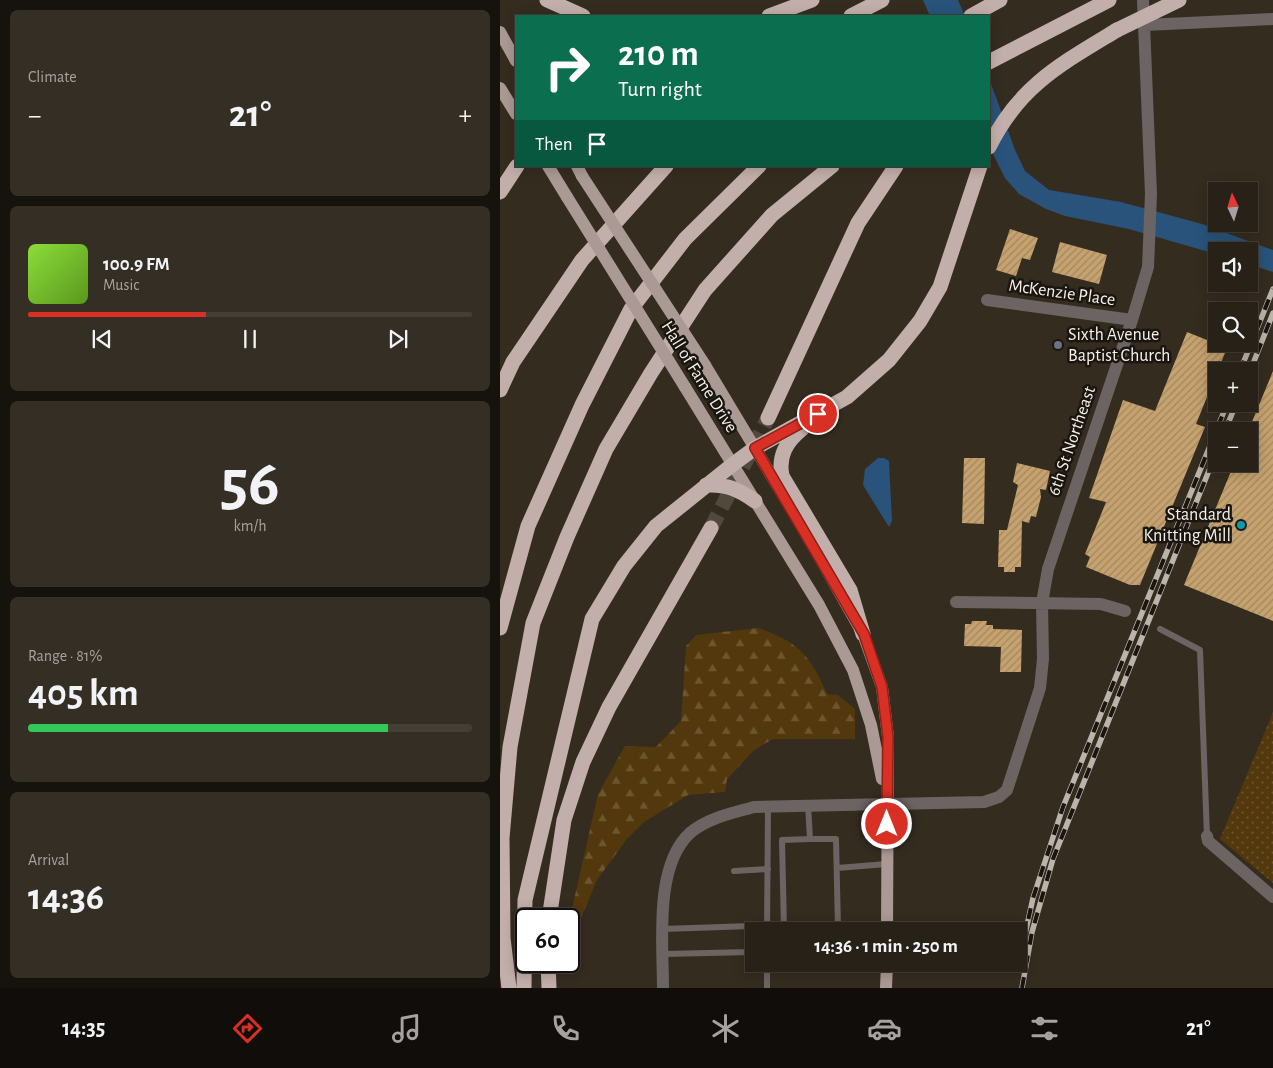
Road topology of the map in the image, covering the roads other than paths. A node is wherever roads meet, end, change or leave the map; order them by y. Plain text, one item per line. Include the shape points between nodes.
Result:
1 (547, 0) edge
2 (812, 0) edge
3 (882, 0) edge
4 (1000, 0) edge
5 (1109, 0) edge
6 (1143, 0) edge
7 (1179, 0) edge
8 (582, 15) edge
9 (772, 15) edge
10 (853, 15) edge
11 (973, 15) edge
12 (1273, 19) edge
13 (1145, 25) junction
14 (500, 32) edge
15 (1043, 33) junction
16 (515, 58) edge
17 (990, 61) edge
18 (990, 72) edge
19 (500, 88) edge
20 (515, 112) edge
21 (990, 145) edge
22 (516, 167) edge
23 (549, 167) edge
24 (665, 167) edge
25 (758, 167) edge
26 (831, 167) edge
27 (895, 167) edge
28 (980, 167) edge
29 (579, 171) edge
30 (500, 192) edge
31 (987, 300) dead end
32 (1132, 320) junction
33 (500, 390) edge
34 (834, 405) junction
35 (768, 418) tunnel mouth
36 (755, 448) junction
37 (732, 465) junction
38 (706, 485) junction
39 (754, 501) junction
40 (712, 528) tunnel mouth
41 (956, 602) dead end
42 (1042, 603) junction
43 (1125, 611) dead end
44 (500, 628) edge
45 (1160, 629) dead end
46 (864, 634) junction
47 (888, 804) junction
48 (768, 806) junction
49 (808, 806) junction
50 (1207, 836) joint
51 (810, 839) junction
52 (887, 864) junction
53 (837, 868) junction
54 (768, 869) junction
55 (734, 871) dead end
56 (1273, 897) edge
57 (551, 908) edge
58 (767, 922) edge
59 (887, 922) edge
60 (745, 926) edge
61 (663, 929) junction
62 (745, 952) edge
63 (663, 954) junction
64 (767, 972) edge
65 (887, 972) edge
66 (548, 973) edge
67 (509, 988) edge
68 (524, 988) edge
69 (549, 988) edge
70 (662, 988) edge
71 (767, 988) edge
72 (886, 988) edge

1 - 8 highway
2 - 9 highway
3 - 10 highway
4 - 11 highway
5 - 15 highway
6 - 13 street, 6th St Northeast
7 - 21 highway, bridge via 1117,30 1050,71 1009,110
12 - 13 street
13 - 32 street, 6th St Northeast via 1151,194 1148,267
14 - 16 main road
15 - 17 highway
15 - 18 highway
19 - 20 main road
22 - 30 highway
23 - 37 main road, Hall of Fame Drive, bridge
24 - 33 highway via 582,260 512,362
25 - 44 highway via 685,239 631,309 582,405 528,526
26 - 67 highway via 772,215 705,290 606,449 533,623 510,746 502,838 502,938
27 - 35 highway via 858,223
28 - 34 highway via 940,287 920,321 889,360
29 - 36 main road, Hall of Fame Drive, bridge
31 - 32 street, McKenzie Place
32 - 42 street, 6th St Northeast via 1062,524 1048,569
34 - 36 highway
34 - 46 highway via 787,442 780,468 787,486 850,590
36 - 37 highway
36 - 46 main road, Hall of Fame Drive
37 - 38 highway
37 - 39 main road, Hall of Fame Drive
38 - 39 highway via 728,486 740,490
38 - 68 highway via 656,526 624,566 592,619 525,900
39 - 47 main road, Hall of Fame Drive via 818,605 853,670 871,725
40 - 57 highway via 609,707 583,762 564,820
41 - 42 street
42 - 43 street via 1101,604
42 - 47 street, 6th St Northeast via 1040,688 1007,790 999,797 984,802
45 - 50 lane via 1200,650
46 - 47 main road, Hall of Fame Drive via 882,687 888,737
47 - 49 street
47 - 52 main road, Hall of Fame Drive
48 - 49 street
48 - 54 lane
48 - 61 street via 718,817 690,833 673,859 663,895
49 - 51 lane
50 - 56 street via 1208,841
51 - 53 lane via 836,839
51 - 53 lane via 782,840 784,930 838,929
52 - 53 lane
52 - 59 main road, Hall of Fame Drive
54 - 55 lane
54 - 58 lane
60 - 61 lane
61 - 63 street
62 - 63 lane
63 - 70 street
64 - 71 lane
65 - 72 main road
66 - 69 highway

